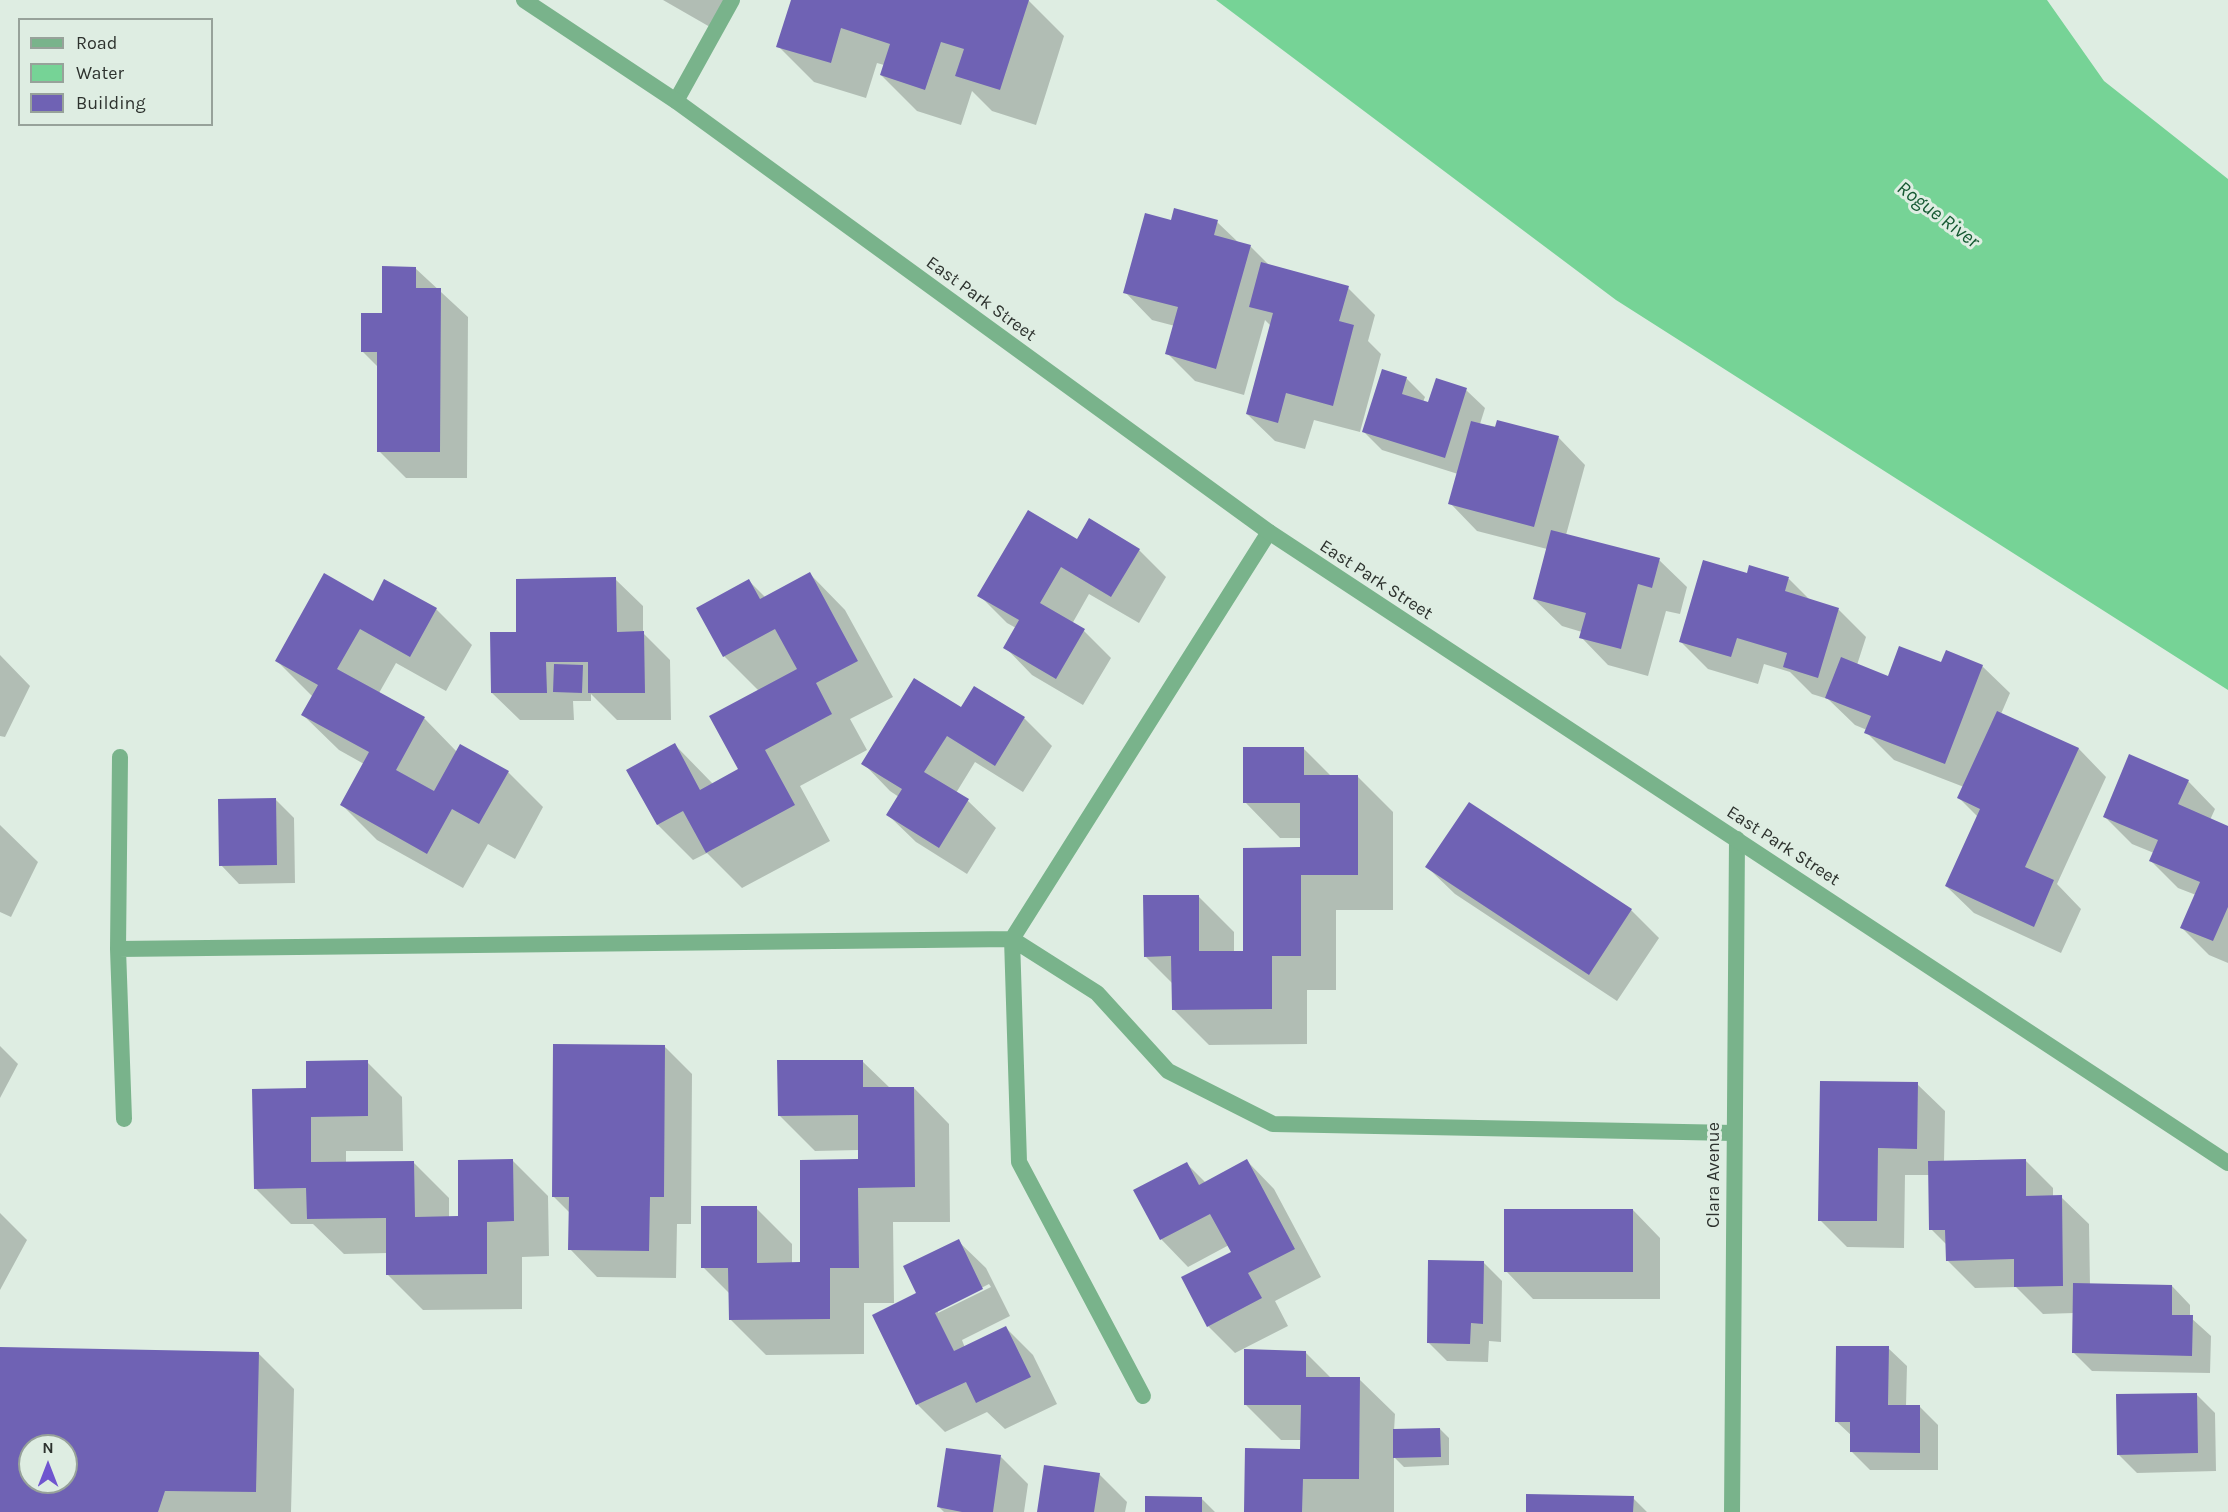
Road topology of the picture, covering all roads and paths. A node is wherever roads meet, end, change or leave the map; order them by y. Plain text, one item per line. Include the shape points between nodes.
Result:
1 (524, 0) edge
2 (732, 0) edge
3 (676, 101) junction
4 (1269, 532) junction
5 (120, 757) dead end
6 (1737, 839) junction
7 (1012, 939) junction
8 (118, 949) junction
9 (124, 1119) dead end
10 (1734, 1133) junction
11 (2228, 1163) edge
12 (1143, 1396) dead end
13 (1732, 1512) edge

1 - 3 street, East Park Street
2 - 3 street
3 - 4 street, East Park Street
4 - 6 street, East Park Street
4 - 7 street
5 - 8 street
6 - 10 street, Clara Avenue
6 - 11 street, East Park Street
7 - 8 street
7 - 10 street via 1097,993 1167,1071 1273,1124
7 - 12 street via 1019,1161
8 - 9 street
10 - 13 street, Clara Avenue

